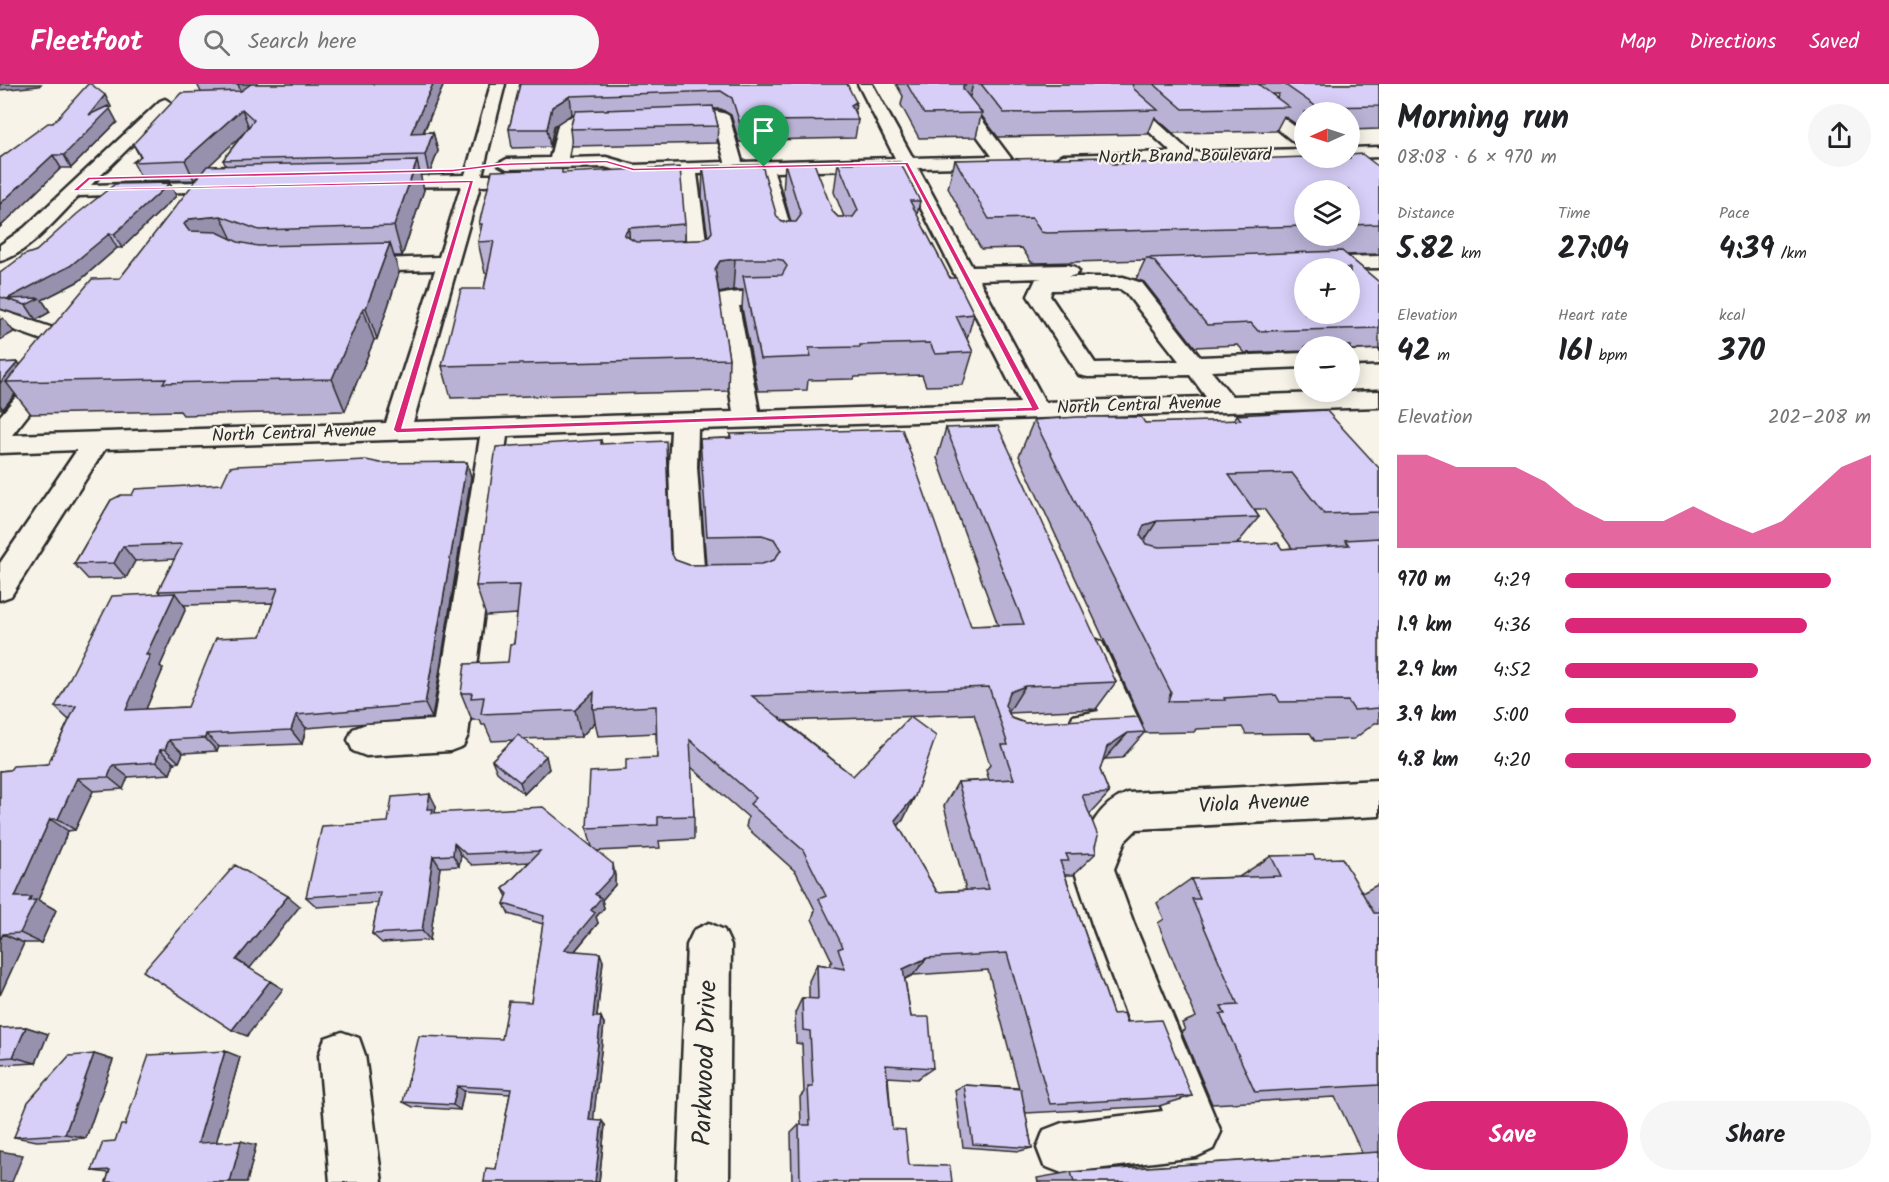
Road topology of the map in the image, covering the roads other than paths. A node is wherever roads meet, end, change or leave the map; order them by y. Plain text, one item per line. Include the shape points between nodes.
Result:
1 (498, 84) edge
2 (865, 84) edge
3 (1228, 84) edge
4 (169, 99) dead end
5 (1276, 100) edge
6 (1251, 101) junction
7 (1133, 108) edge
8 (967, 111) edge
9 (628, 118) edge
10 (651, 118) edge
11 (1294, 134) edge
12 (1379, 152) edge
13 (1360, 153) edge
14 (1294, 154) edge
15 (1186, 157) junction
16 (1025, 160) edge
17 (1047, 160) edge
18 (1004, 161) junction
19 (558, 163) junction
20 (906, 163) junction
21 (812, 165) junction
22 (735, 167) junction
23 (764, 167) junction
24 (688, 169) junction
25 (633, 170) junction
26 (474, 174) junction
27 (359, 178) edge
28 (249, 180) edge
29 (207, 181) junction
30 (82, 185) junction
31 (820, 187) edge
32 (188, 207) edge
33 (786, 246) edge
34 (0, 255) edge
35 (1360, 262) edge
36 (1379, 262) edge
37 (448, 263) junction
38 (658, 264) edge
39 (334, 267) edge
40 (1139, 269) dead end
41 (965, 274) junction
42 (771, 299) edge
43 (0, 317) edge
44 (1379, 357) edge
45 (1360, 358) edge
46 (1294, 361) edge
47 (1195, 366) junction
48 (1360, 399) edge
49 (1379, 399) edge
50 (1294, 401) edge
51 (1302, 402) edge
52 (1224, 403) junction
53 (1036, 409) junction
54 (747, 419) junction
55 (673, 421) junction
56 (1319, 422) edge
57 (495, 427) junction
58 (397, 430) junction
59 (0, 433) edge
60 (97, 440) junction
61 (0, 444) edge
62 (669, 537) edge
63 (748, 579) edge
64 (0, 588) edge
65 (1080, 628) edge
66 (1055, 729) edge
67 (366, 740) dead end
68 (1379, 798) edge
69 (710, 945) dead end
70 (342, 1055) dead end
71 (1062, 1148) dead end
72 (356, 1182) edge
73 (702, 1182) edge

1 - 26 street
2 - 20 street
3 - 6 street
4 - 30 street
5 - 6 street
6 - 11 street
7 - 15 street
8 - 18 street
9 - 19 street via 565,124
10 - 22 street via 721,116
12 - 13 street
14 - 15 street, North Brand Boulevard
15 - 17 street, North Brand Boulevard
16 - 18 street
18 - 20 street
19 - 25 street via 606,162
19 - 26 street
20 - 21 street
20 - 41 street
21 - 23 street
21 - 31 street
22 - 23 street
22 - 24 street
23 - 33 street
24 - 25 street
24 - 38 street via 699,263
25 - 26 street via 593,178
26 - 27 street
26 - 37 street
28 - 29 street
29 - 30 street
29 - 32 street
30 - 34 street
35 - 36 street
37 - 39 street
37 - 58 street
40 - 41 street
41 - 53 street
42 - 54 street via 727,300
43 - 59 street via 57,337 62,346 51,370
44 - 45 street
46 - 47 street
47 - 47 street via 1134,288 1123,283 1044,284 1039,296 1088,370
47 - 52 street
48 - 49 street, North Central Avenue
50 - 52 street, North Central Avenue
51 - 56 street
52 - 53 street, North Central Avenue
53 - 54 street, North Central Avenue via 987,423
54 - 55 street, North Central Avenue
55 - 57 street, North Central Avenue
55 - 62 street
55 - 63 street via 683,467 689,580
57 - 58 street, North Central Avenue
57 - 67 street via 450,735
58 - 60 street, North Central Avenue
60 - 61 street, North Central Avenue
60 - 64 street
65 - 66 street via 1123,725
68 - 71 street, Viola Avenue via 1128,811 1109,829 1094,869 1196,1132
69 - 73 street, Parkwood Drive
70 - 72 street

